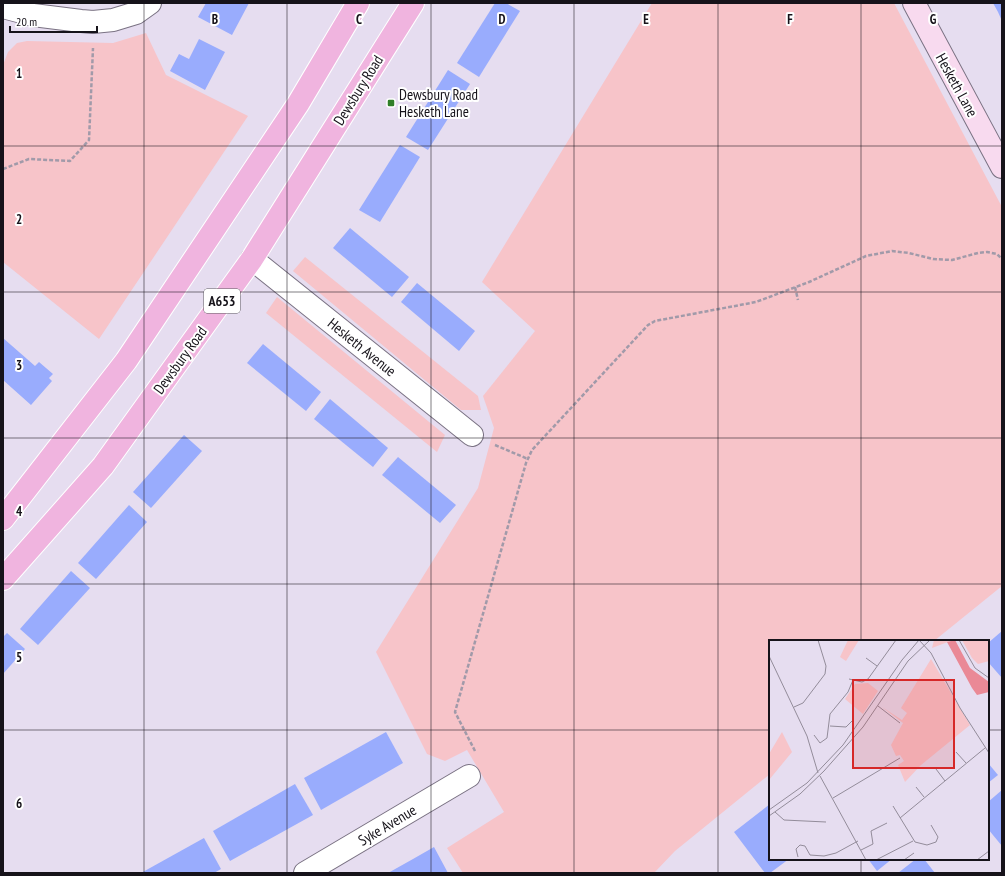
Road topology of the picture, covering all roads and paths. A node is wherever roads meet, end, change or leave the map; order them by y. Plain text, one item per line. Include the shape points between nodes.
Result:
1 (150, 3) edge
2 (358, 3) edge
3 (413, 3) edge
4 (914, 3) edge
5 (3, 7) edge
6 (93, 22) junction
7 (1002, 167) edge
8 (3, 169) edge
9 (252, 259) junction
10 (1002, 259) edge
11 (795, 287) junction
12 (798, 300) dead end
13 (472, 435) joint
14 (528, 459) junction
15 (3, 519) edge
16 (3, 579) edge
17 (469, 776) joint
18 (305, 873) edge

1 - 6 street via 136,13 113,20
2 - 15 main road via 298,104 126,361
3 - 9 main road, Dewsbury Road / A653
4 - 7 street, Hesketh Lane
5 - 6 street via 33,15
6 - 8 path via 89,140 70,161 29,159
9 - 13 street, Hesketh Avenue
9 - 16 main road, Dewsbury Road / A653 via 103,466
10 - 11 path via 987,252 952,260 892,251 866,256
11 - 12 path
11 - 14 path via 756,302 655,321 648,325 532,450
13 - 14 path
14 - 17 path via 455,712 485,771
17 - 18 street, Syke Avenue

